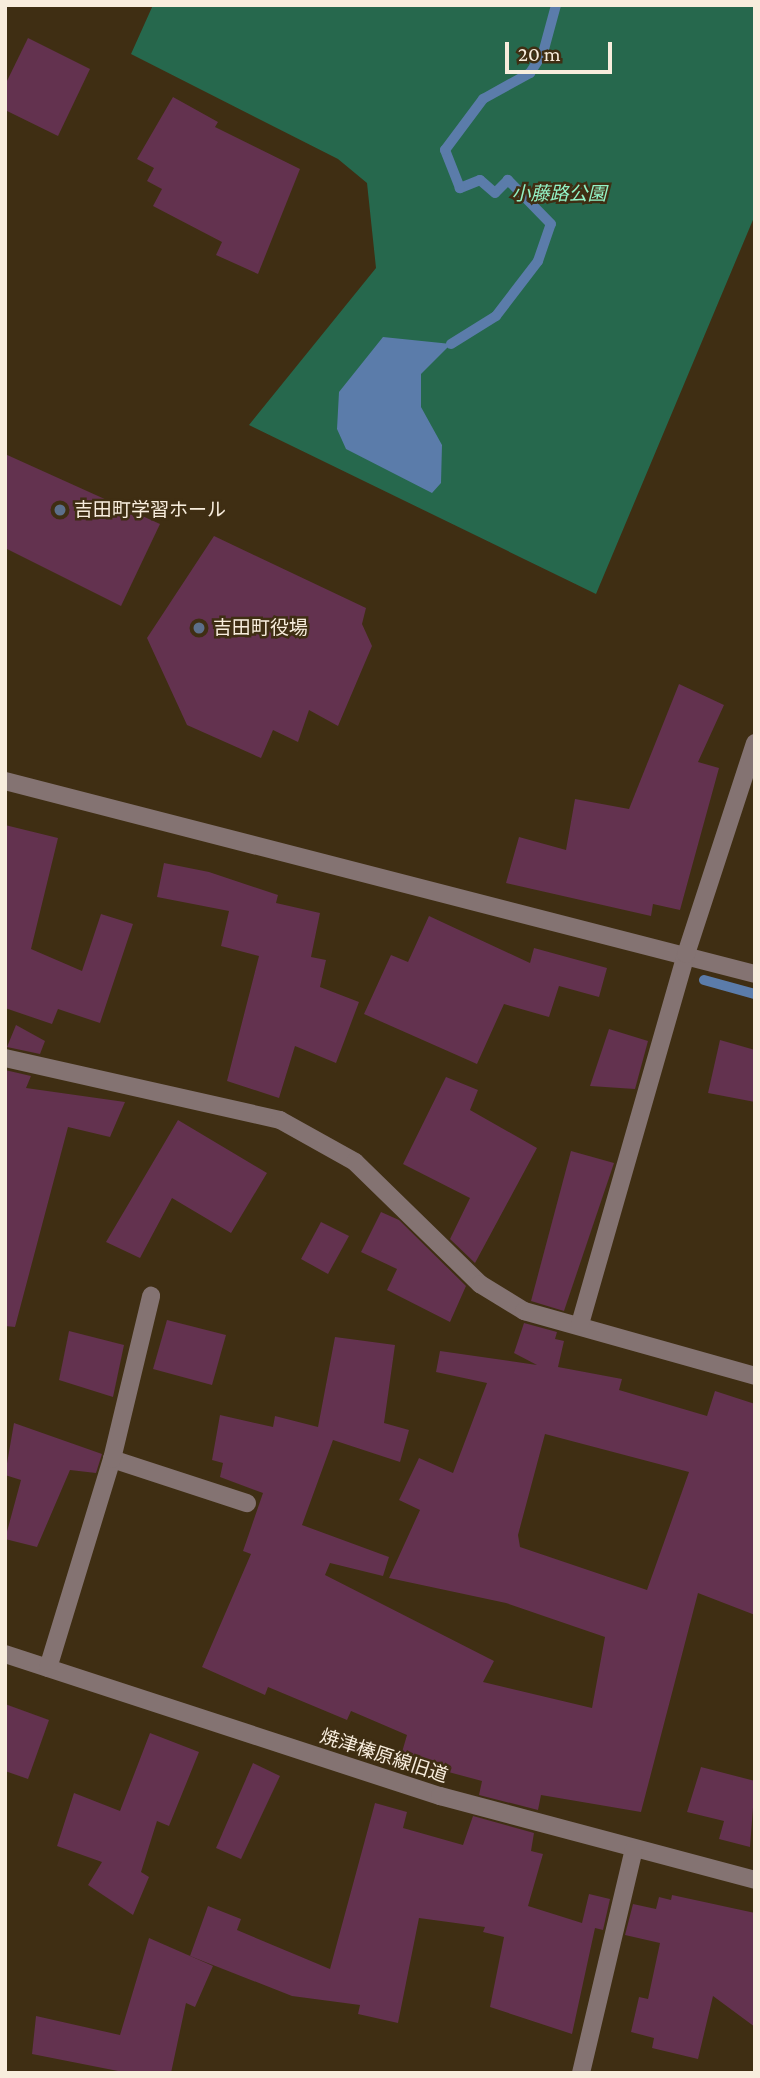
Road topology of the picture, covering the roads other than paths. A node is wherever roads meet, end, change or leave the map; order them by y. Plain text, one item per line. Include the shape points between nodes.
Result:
1 (755, 743) edge
2 (5, 781) edge
3 (686, 954) junction
4 (755, 974) edge
5 (5, 1058) edge
6 (151, 1296) dead end
7 (580, 1324) junction
8 (755, 1376) edge
9 (112, 1459) junction
10 (247, 1503) dead end
11 (5, 1654) edge
12 (48, 1668) junction
13 (634, 1849) junction
14 (755, 1880) edge
15 (581, 2073) edge

1 - 3 street
2 - 3 street
3 - 4 street
3 - 7 street
5 - 7 street via 281,1120 355,1162 480,1284 524,1311
6 - 9 street
7 - 8 street
9 - 10 street
9 - 12 street
11 - 12 street, 焼津榛原線旧道
12 - 13 street, 焼津榛原線旧道 via 440,1796
13 - 14 street, 焼津榛原線旧道
13 - 15 street

